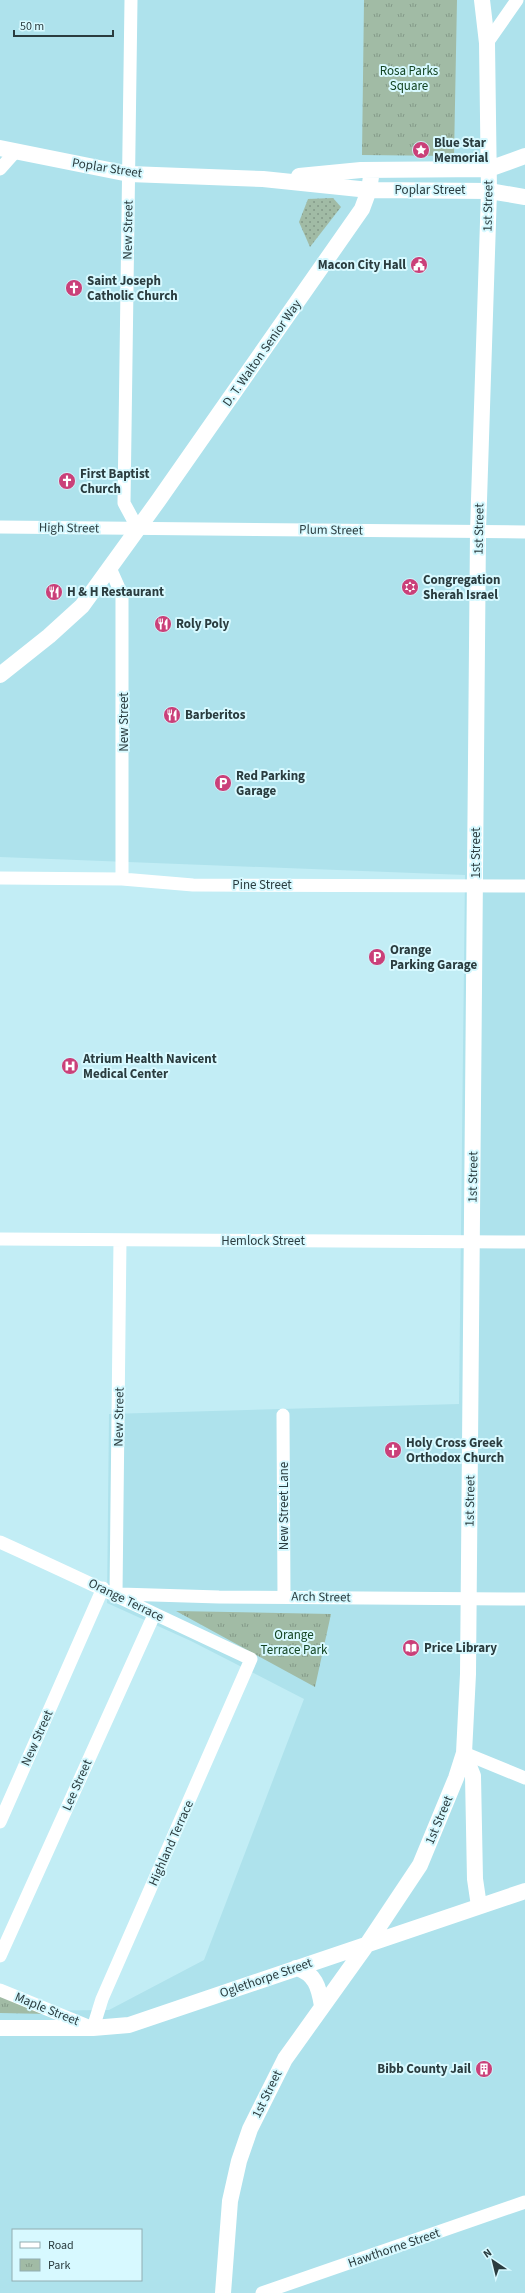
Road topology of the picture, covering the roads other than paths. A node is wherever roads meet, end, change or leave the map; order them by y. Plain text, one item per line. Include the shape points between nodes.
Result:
1 (131, 0) edge
2 (482, 0) edge
3 (517, 0) edge
4 (487, 43) junction
5 (0, 148) edge
6 (16, 151) junction
7 (525, 156) edge
8 (0, 169) edge
9 (372, 170) junction
10 (488, 170) junction
11 (129, 174) junction
12 (263, 179) junction
13 (369, 190) junction
14 (489, 191) junction
15 (525, 197) edge
16 (0, 527) edge
17 (138, 529) junction
18 (478, 531) junction
19 (525, 532) edge
20 (110, 568) junction
21 (0, 675) edge
22 (0, 878) edge
23 (122, 879) junction
24 (525, 886) edge
25 (476, 887) junction
26 (0, 1239) edge
27 (120, 1240) junction
28 (472, 1241) junction
29 (525, 1242) edge
30 (283, 1416) dead end
31 (0, 1542) edge
32 (103, 1588) junction
33 (116, 1594) junction
34 (284, 1596) junction
35 (469, 1598) junction
36 (525, 1599) edge
37 (154, 1614) junction
38 (251, 1659) joint
39 (464, 1753) junction
40 (525, 1778) edge
41 (0, 1822) edge
42 (525, 1891) edge
43 (479, 1906) junction
44 (368, 1943) junction
45 (0, 1956) edge
46 (296, 1968) junction
47 (0, 1990) edge
48 (322, 2006) junction
49 (0, 2028) edge
50 (93, 2028) junction
51 (525, 2202) edge
52 (223, 2293) edge
53 (262, 2293) edge

1 - 11 street, New Street
2 - 4 street, 1st Street
3 - 4 street
4 - 10 street, 1st Street
5 - 6 street, Poplar Street
6 - 8 street
6 - 11 street, Poplar Street
7 - 10 street, Poplar Street
9 - 10 street, Poplar Street
9 - 12 street, Poplar Street
9 - 13 street, D. T. Walton Senior Way
10 - 14 street, 1st Street
11 - 12 street, Poplar Street
11 - 17 street, New Street via 124,503
12 - 13 street, Poplar Street
13 - 14 street, Poplar Street
13 - 17 street, D. T. Walton Senior Way via 362,209 325,264
14 - 15 street, Poplar Street
14 - 18 street, 1st Street
16 - 17 street, High Street
17 - 18 street, Plum Street
17 - 20 street, D. T. Walton Senior Way
18 - 19 street, Plum Street
18 - 25 street, 1st Street
20 - 21 street, D. T. Walton Senior Way via 70,618
20 - 23 street, New Street via 122,595
22 - 23 street, Pine Street
23 - 25 street, Pine Street via 192,885
24 - 25 street, Pine Street
25 - 28 street, 1st Street
26 - 27 street, Hemlock Street
27 - 28 street, Hemlock Street
27 - 33 street, New Street
28 - 29 street, Hemlock Street
28 - 35 street, 1st Street
30 - 34 street, New Street Lane
31 - 32 street, Orange Terrace
32 - 33 street, Orange Terrace
32 - 41 street, New Street
33 - 34 street, Arch Street
33 - 37 street, Orange Terrace
34 - 35 street, Arch Street
35 - 36 street, Arch Street
35 - 39 street, 1st Street
37 - 38 street, Orange Terrace
37 - 45 street, Lee Street
38 - 50 street, Highland Terrace via 102,1998
39 - 40 street
39 - 43 street via 473,1776 475,1879
39 - 44 street, 1st Street via 420,1865
42 - 43 street, Oglethorpe Street
43 - 44 street, Oglethorpe Street
44 - 46 street, Oglethorpe Street
44 - 48 street, 1st Street
46 - 48 street via 307,1971 315,1979 320,1990
46 - 50 street, Oglethorpe Street via 130,2025
47 - 50 street, Maple Street
48 - 52 street, 1st Street via 271,2084 239,2161 230,2201
49 - 50 street, Oglethorpe Street
51 - 53 street, Hawthorne Street

